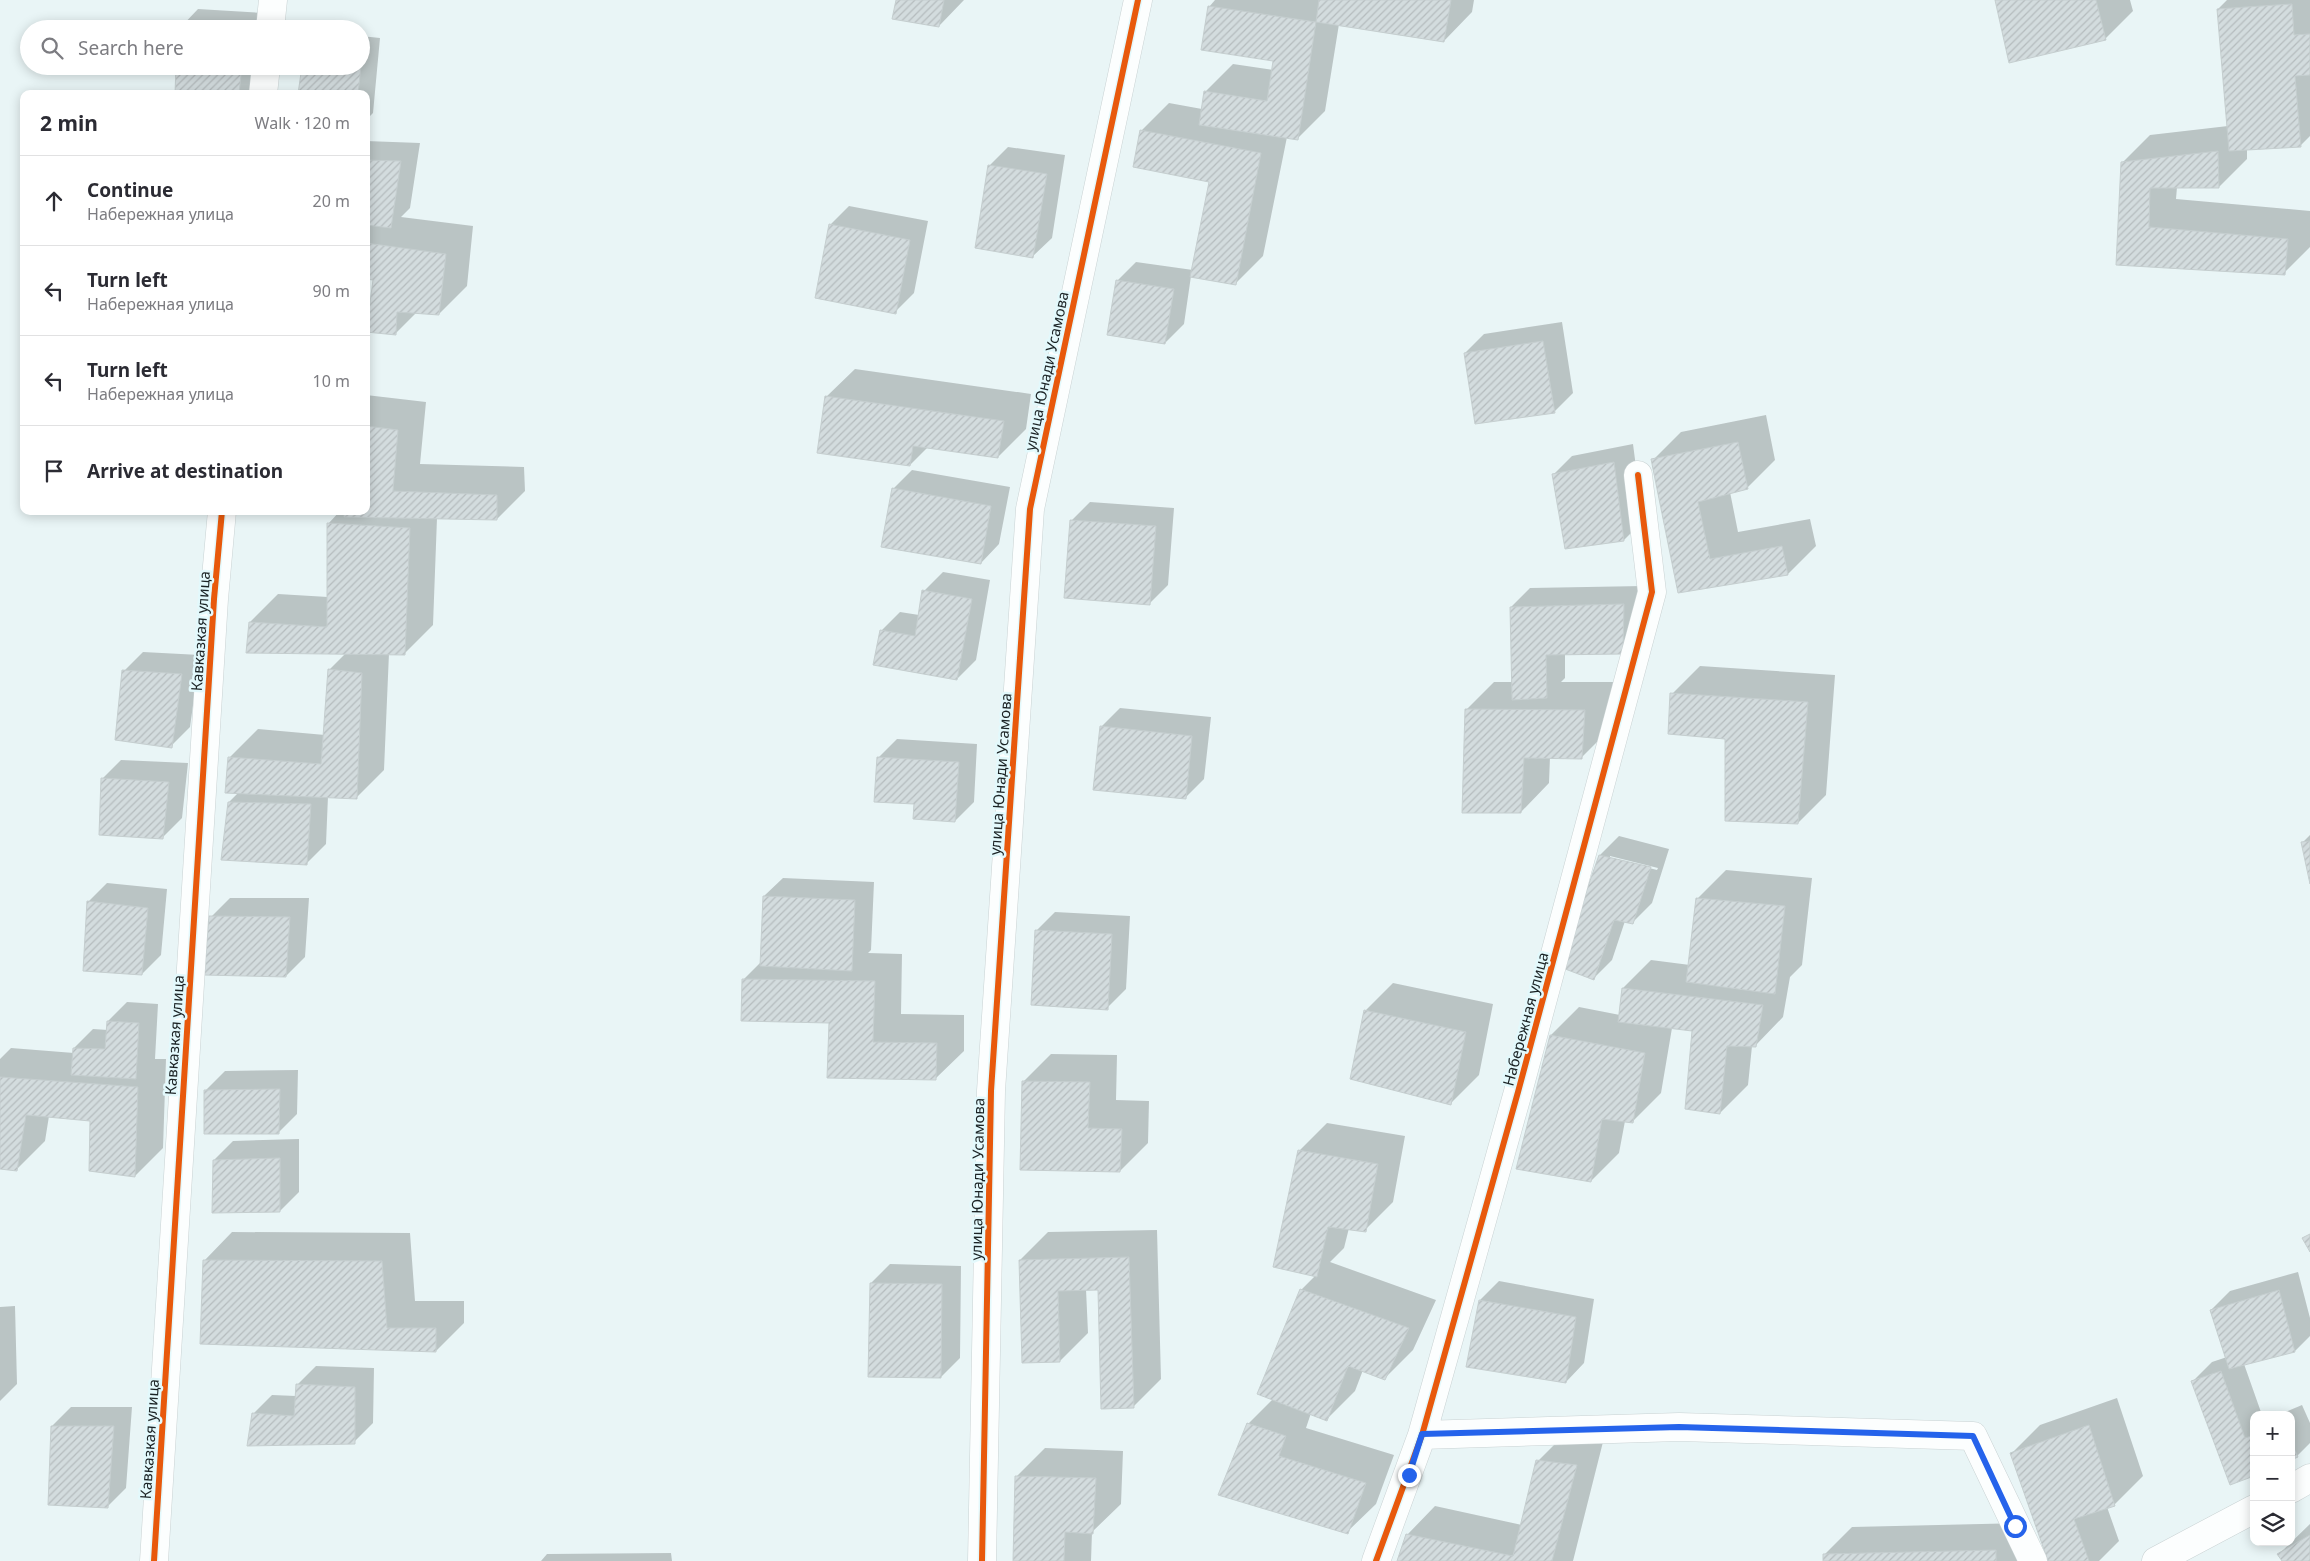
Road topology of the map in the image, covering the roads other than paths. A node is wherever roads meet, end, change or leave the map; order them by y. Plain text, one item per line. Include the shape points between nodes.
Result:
1 (273, 0) edge
2 (1138, 0) edge
3 (271, 20) edge
4 (265, 75) edge
5 (264, 90) edge
6 (1638, 476) dead end
7 (222, 515) edge
8 (1422, 1434) junction
9 (2310, 1478) edge
10 (2295, 1487) edge
11 (2250, 1511) edge
12 (154, 1561) edge
13 (982, 1561) edge
14 (1376, 1561) edge
15 (2034, 1561) edge
16 (2156, 1561) edge

1 - 3 street
2 - 13 street, улица Юнади Усамова via 1030,509 991,1091
4 - 5 street
6 - 8 street, Набережная улица via 1652,592
7 - 12 street, Кавказкая улица
8 - 14 street, Набережная улица
8 - 15 street via 1679,1427 1973,1436
9 - 10 street
11 - 16 street

